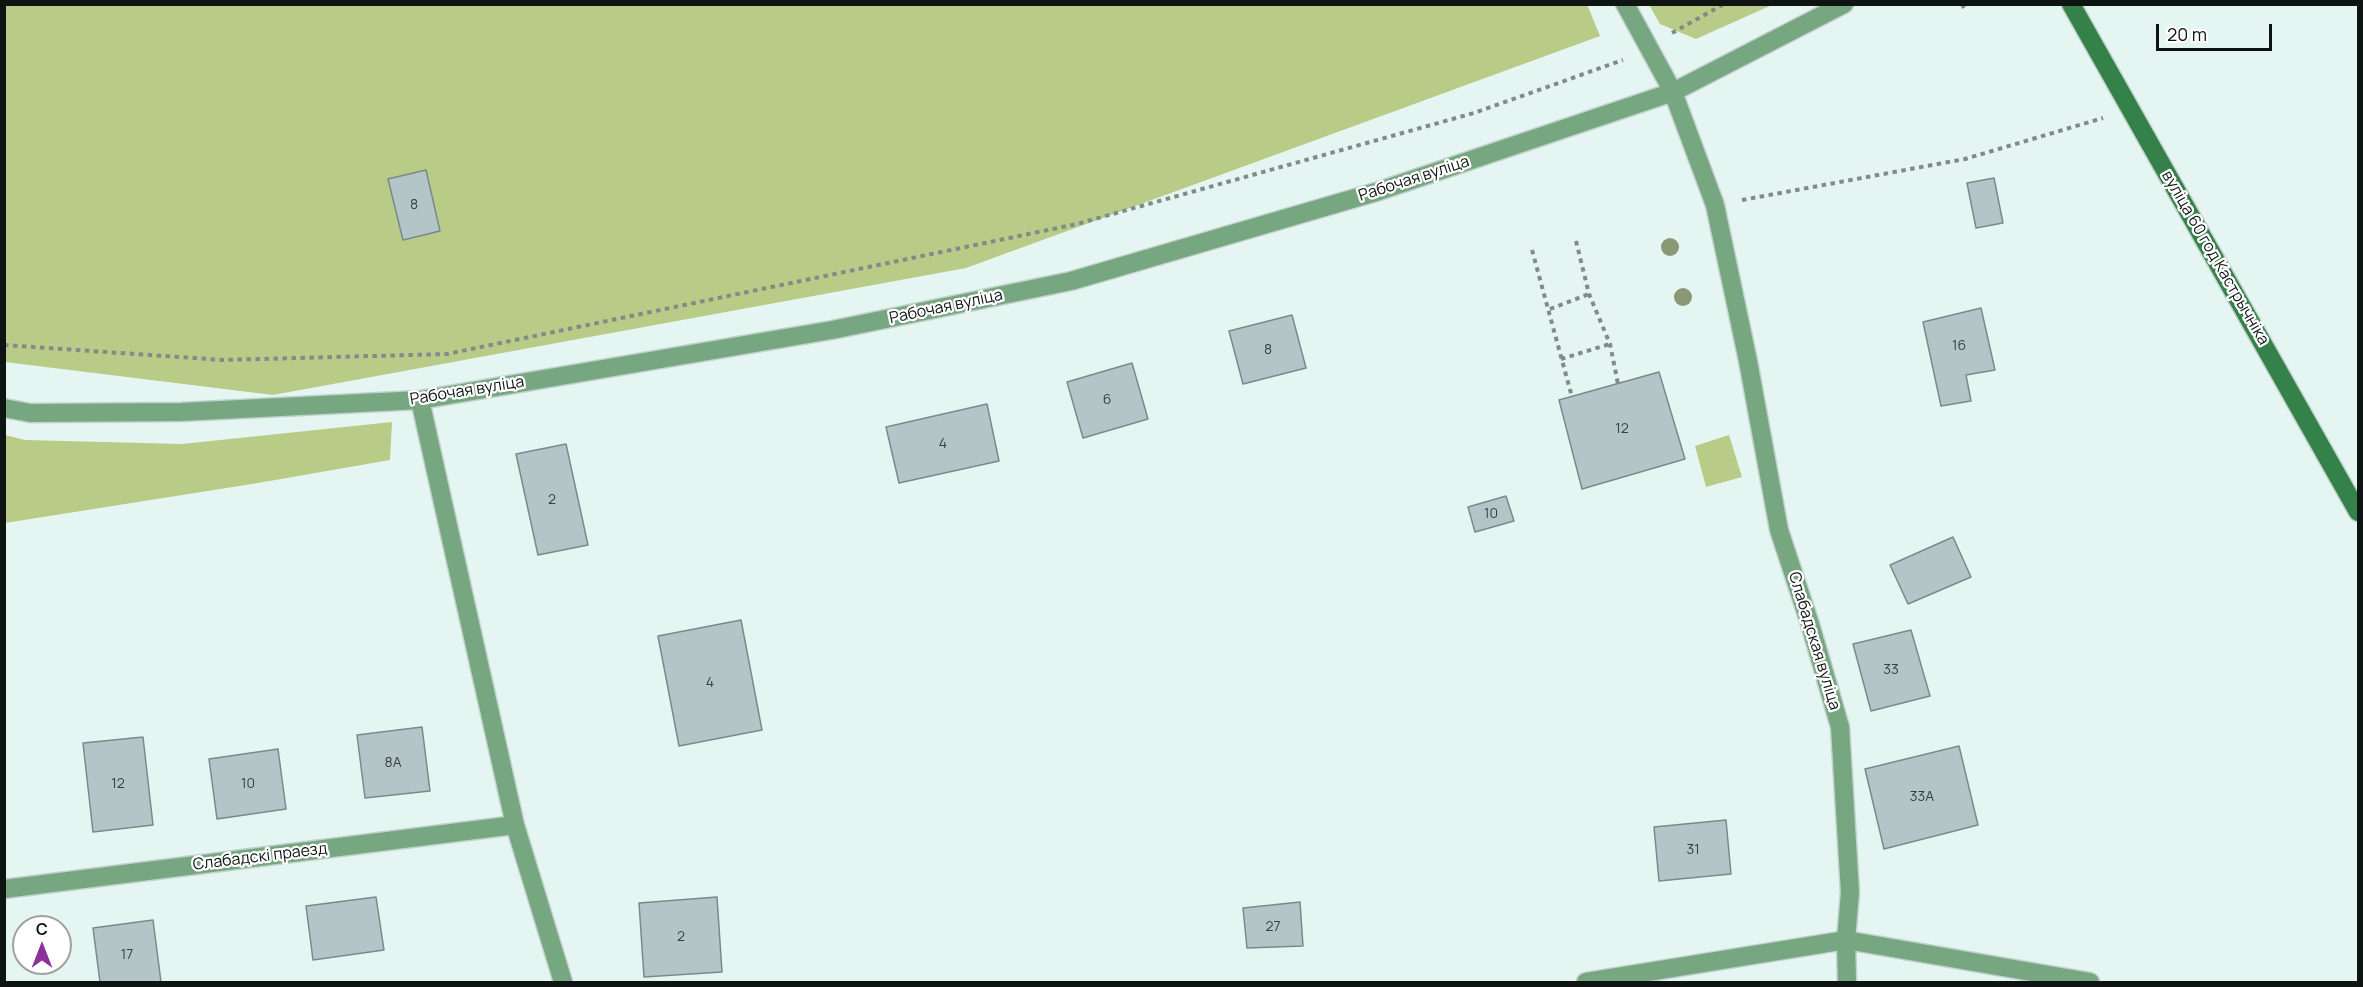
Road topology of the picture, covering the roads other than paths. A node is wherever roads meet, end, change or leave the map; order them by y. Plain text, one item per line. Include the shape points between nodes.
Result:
1 (1625, 4) edge
2 (1844, 4) edge
3 (2071, 4) edge
4 (1673, 92) junction
5 (420, 400) junction
6 (4, 408) edge
7 (2358, 512) edge
8 (515, 825) junction
9 (4, 889) edge
10 (1846, 940) junction
11 (563, 982) edge
12 (1586, 982) edge
13 (1847, 982) edge
14 (2090, 982) edge

1 - 4 street, Слабадская вуліца
2 - 4 street, Рабочая вуліца
3 - 7 street, вуліца 60 год Кастрычніка
4 - 5 street, Рабочая вуліца via 1376,192 1071,281 832,330
4 - 10 street, Слабадская вуліца via 1715,205 1779,530 1840,727 1850,892
5 - 6 street, Рабочая вуліца via 181,412 30,413
5 - 8 street
8 - 9 street, Слабадскі праезд
8 - 11 street
10 - 12 street
10 - 13 street, Слабадская вуліца
10 - 14 street

